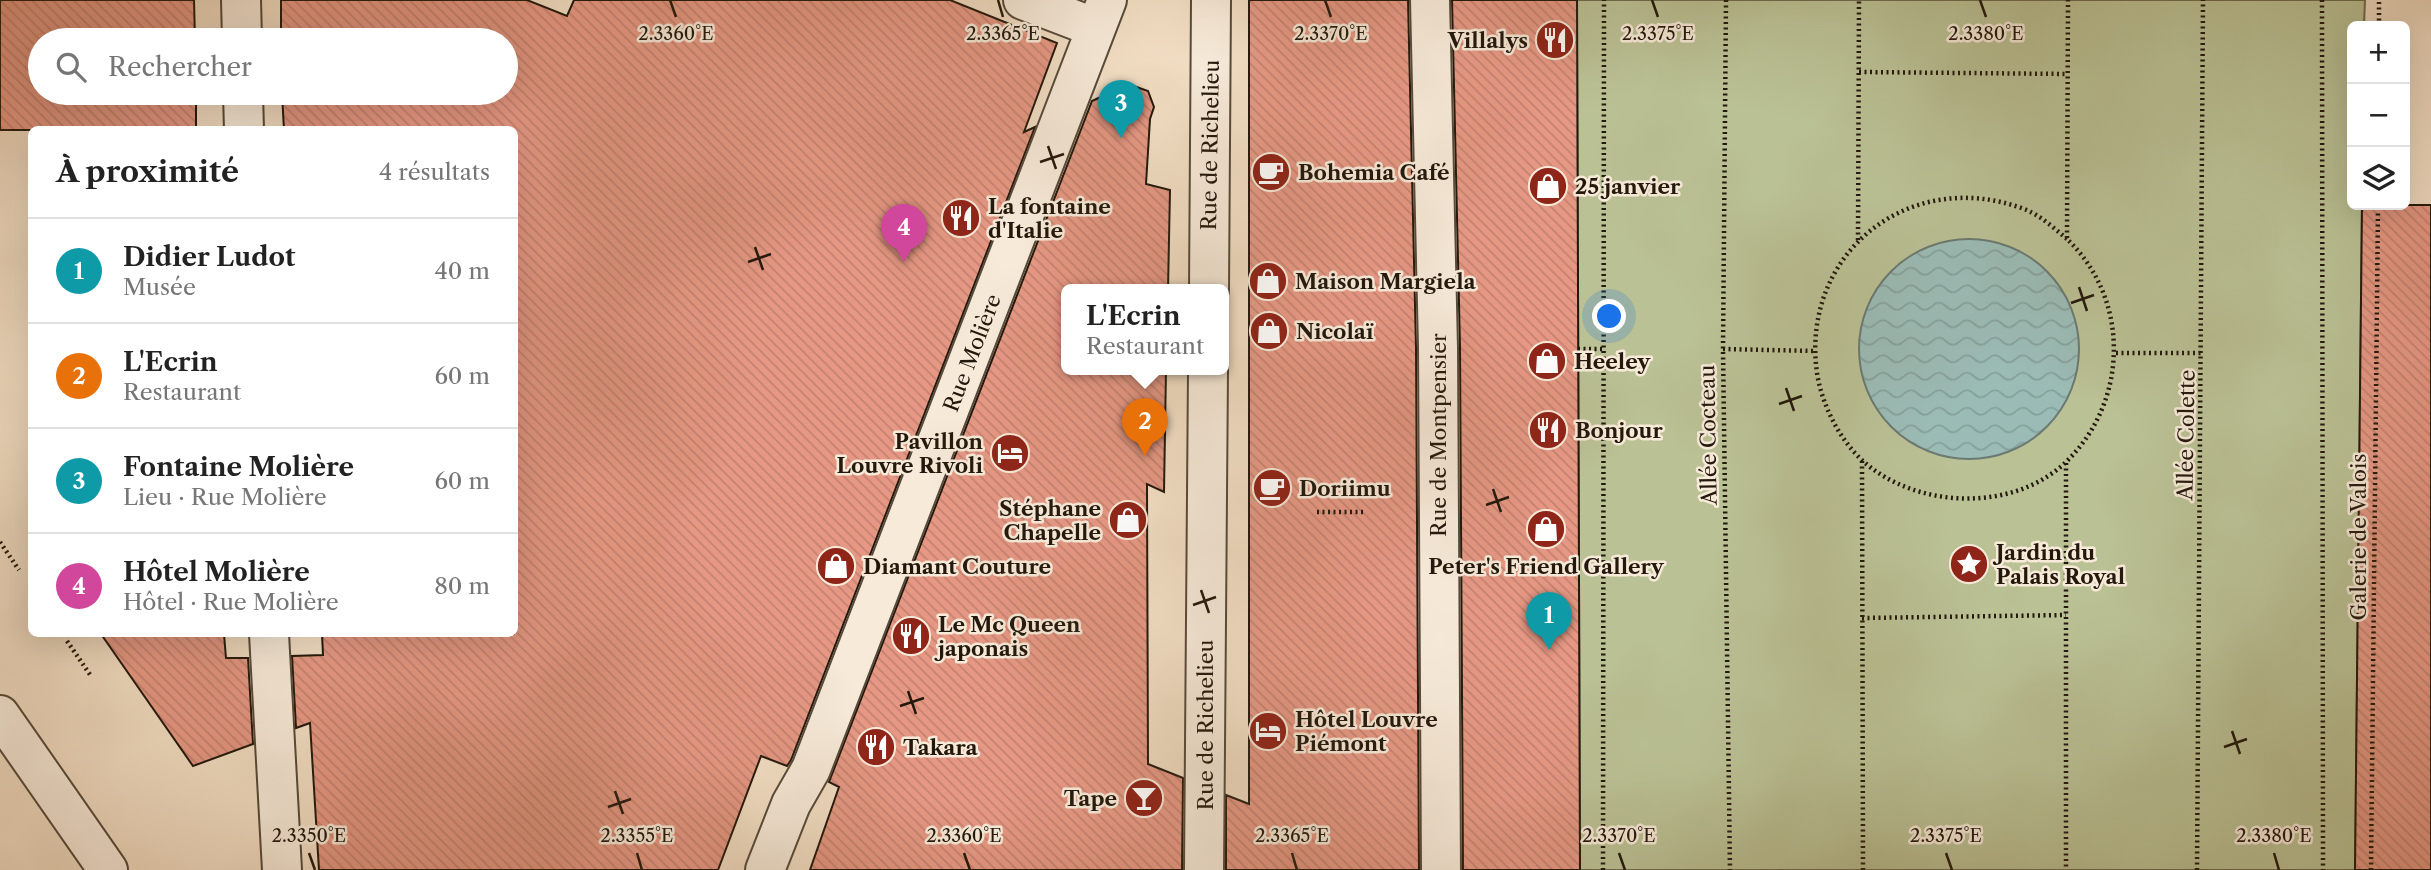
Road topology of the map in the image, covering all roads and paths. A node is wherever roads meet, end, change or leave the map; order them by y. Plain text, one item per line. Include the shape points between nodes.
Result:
1 (241, 0) edge
2 (1023, 0) edge
3 (1211, 0) edge
4 (1430, 0) edge
5 (1604, 0) edge
6 (1726, 0) edge
7 (1859, 0) edge
8 (2068, 0) edge
9 (2203, 0) edge
10 (2322, 0) edge
11 (2379, 0) edge
12 (1102, 14) edge
13 (2379, 21) edge
14 (242, 28) edge
15 (1859, 72) junction
16 (2068, 74) junction
17 (243, 105) edge
18 (244, 126) edge
19 (2378, 210) edge
20 (2067, 239) junction
21 (1858, 240) junction
22 (1209, 284) edge
23 (1578, 349) dead end
24 (1604, 349) junction
25 (1723, 349) junction
26 (1814, 351) junction
27 (2116, 353) junction
28 (2202, 353) junction
29 (1208, 375) edge
30 (1862, 460) junction
31 (2066, 463) junction
32 (1317, 512) dead end
33 (1366, 512) dead end
34 (0, 542) edge
35 (19, 570) dead end
36 (2066, 615) junction
37 (1862, 618) junction
38 (269, 637) edge
39 (67, 641) dead end
40 (91, 676) dead end
41 (0, 715) edge
42 (108, 870) edge
43 (282, 870) edge
44 (765, 870) edge
45 (1204, 870) edge
46 (1441, 870) edge
47 (1603, 870) edge
48 (1730, 870) edge
49 (1863, 870) edge
50 (2066, 870) edge
51 (2197, 870) edge
52 (2323, 870) edge
53 (2371, 870) edge

1 - 14 street
2 - 12 street
3 - 22 street, Rue de Richelieu
4 - 46 street, Rue de Montpensier via 1438,348
5 - 24 path
6 - 25 path, Allée Cocteau
7 - 15 path
8 - 16 path
9 - 28 path, Allée Colette
10 - 52 path
11 - 13 path
12 - 44 street, Rue Molière via 811,769 791,804
15 - 16 path
15 - 21 path
16 - 20 path
17 - 18 street
19 - 53 path, Galerie de Valois
20 - 21 path via 2026,209 1992,199 1955,197 1917,204 1888,217
20 - 27 path via 2085,256 2108,301
21 - 26 path via 1834,272 1819,307
23 - 24 path
24 - 47 path
25 - 26 path
25 - 48 path, Allée Cocteau
26 - 30 path via 1819,390 1832,422
27 - 28 path
27 - 31 path via 2106,402
28 - 51 path, Allée Colette
29 - 45 street, Rue de Richelieu
30 - 31 path via 1890,480 1927,495 1961,500 1997,496 2030,485
30 - 37 path
31 - 36 path
32 - 33 path
34 - 35 path
36 - 37 path
36 - 50 path
37 - 49 path
38 - 43 street
39 - 40 path
41 - 42 street

